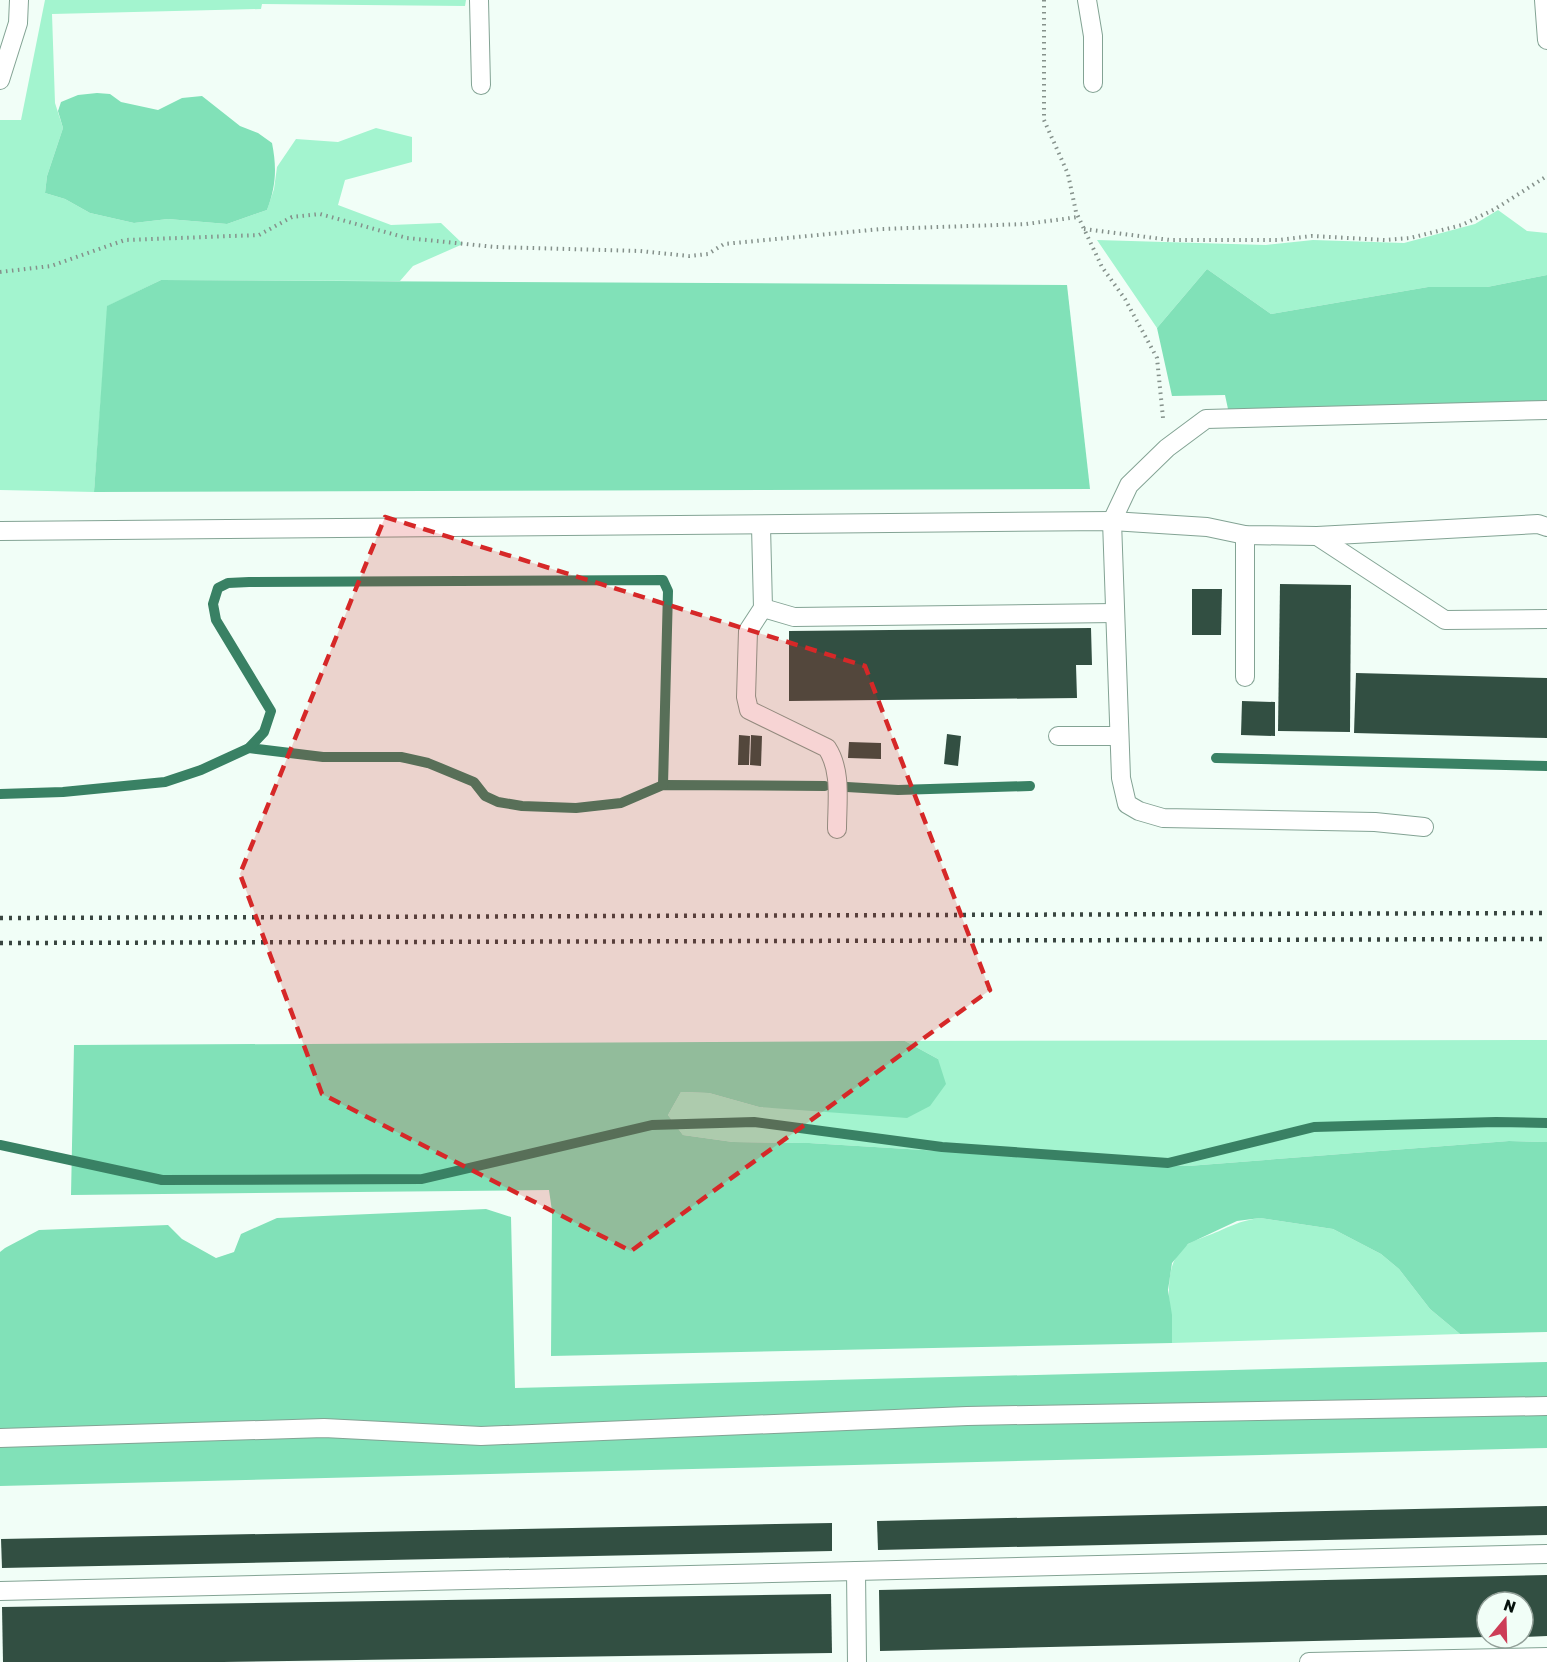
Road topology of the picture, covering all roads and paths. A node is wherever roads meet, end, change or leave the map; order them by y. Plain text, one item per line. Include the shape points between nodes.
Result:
1 (19, 0) edge
2 (479, 0) edge
3 (1044, 0) edge
4 (1087, 0) edge
5 (1544, 0) edge
6 (9, 23) edge
7 (1547, 40) edge
8 (0, 80) edge
9 (1093, 83) dead end
10 (481, 85) dead end
11 (1547, 176) edge
12 (1078, 217) junction
13 (1084, 229) junction
14 (0, 272) edge
15 (1547, 410) edge
16 (1167, 448) junction
17 (1112, 521) junction
18 (762, 526) junction
19 (1547, 527) edge
20 (0, 531) edge
21 (1245, 535) junction
22 (1317, 536) junction
23 (763, 608) junction
24 (1115, 613) junction
25 (1547, 620) edge
26 (1245, 677) dead end
27 (1058, 736) dead end
28 (1119, 736) junction
29 (1424, 827) dead end
30 (837, 829) dead end
31 (1547, 1406) edge
32 (0, 1438) edge
33 (1547, 1554) edge
34 (856, 1571) junction
35 (0, 1591) edge
36 (1547, 1657) edge
37 (857, 1662) edge
38 (1309, 1662) edge

1 - 6 lane
2 - 10 lane
3 - 12 path via 1042,111 1068,174
4 - 9 lane via 1093,36
5 - 7 lane
6 - 8 lane
11 - 13 path via 1462,225 1410,238 1170,240
12 - 13 path
12 - 14 path via 1026,224 881,229 724,244 708,254 690,256 495,247 407,238 305,213 259,235 125,240 51,266
13 - 16 path via 1102,267 1125,299 1157,358
15 - 16 lane via 1206,419
16 - 17 lane via 1129,485
17 - 18 lane
17 - 21 lane via 1207,527
17 - 24 lane
18 - 20 lane
18 - 23 lane
19 - 22 lane via 1538,524
21 - 22 lane
21 - 26 lane
22 - 25 lane via 1445,620
23 - 24 lane via 794,617
23 - 30 lane via 748,631 749,710 828,748 837,773
24 - 28 lane
27 - 28 lane
28 - 29 lane via 1127,804 1139,811 1163,818 1375,822
31 - 32 lane via 967,1416 481,1436 324,1428
33 - 34 lane
34 - 35 lane
34 - 37 lane
36 - 38 lane

